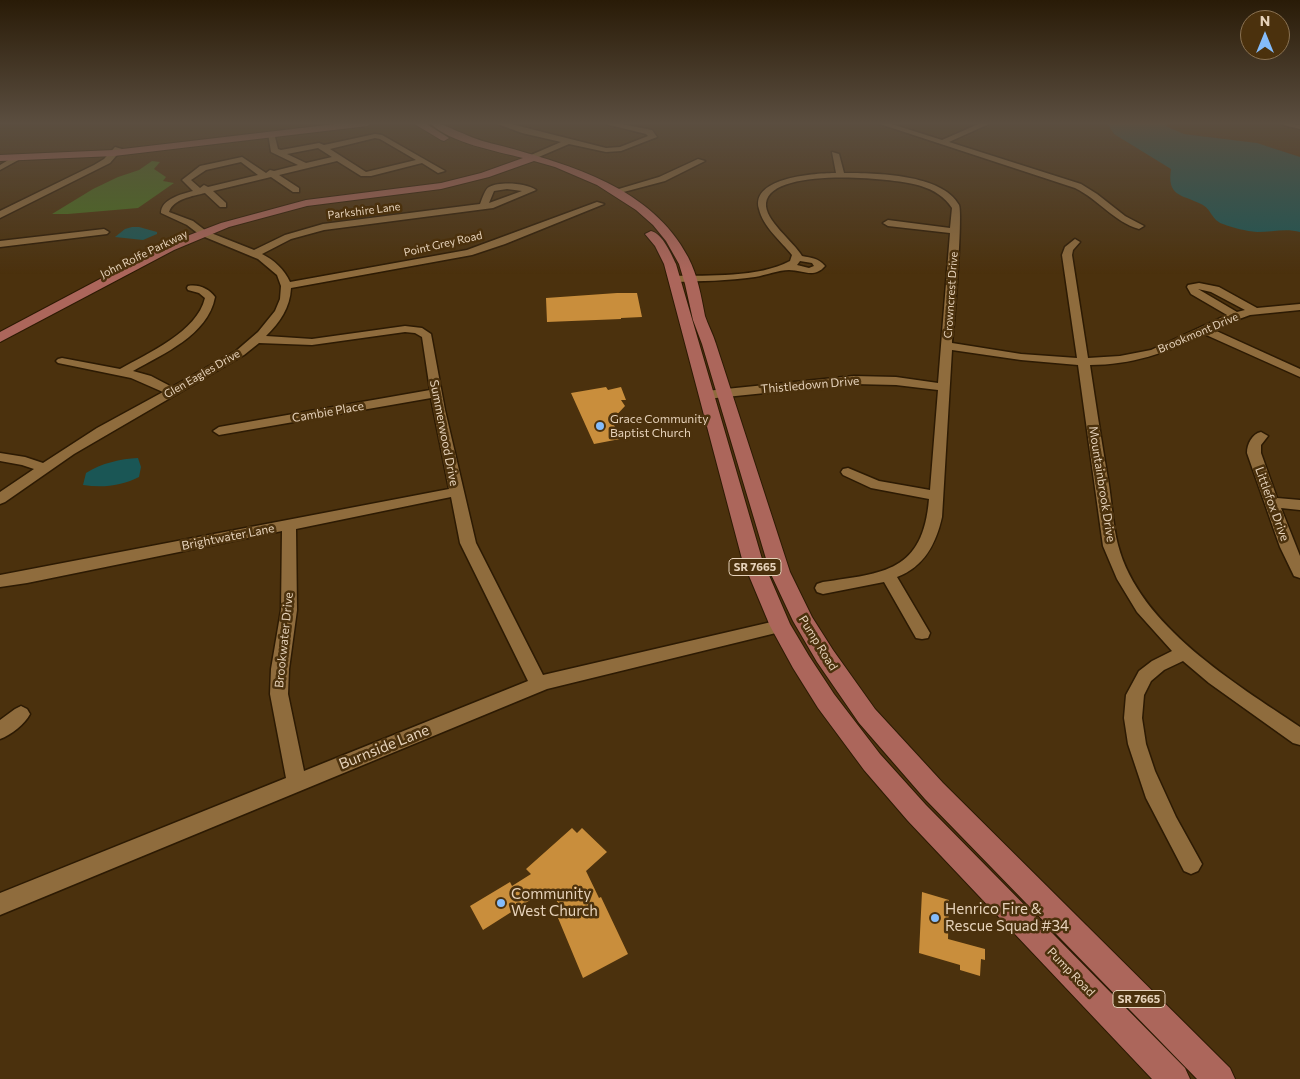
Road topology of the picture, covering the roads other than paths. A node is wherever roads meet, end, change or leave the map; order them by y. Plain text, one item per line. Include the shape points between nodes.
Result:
1 (83, 173) edge
2 (195, 173) edge
3 (477, 173) edge
4 (489, 173) edge
5 (562, 173) edge
6 (581, 173) edge
7 (675, 173) edge
8 (1039, 173) edge
9 (268, 174) joint
10 (841, 174) joint
11 (201, 190) junction
12 (296, 190) dead end
13 (616, 190) junction
14 (600, 204) dead end
15 (222, 205) dead end
16 (483, 206) junction
17 (0, 215) edge
18 (888, 223) dead end
19 (1139, 226) dead end
20 (199, 231) junction
21 (955, 231) junction
22 (104, 232) dead end
23 (1075, 242) dead end
24 (0, 244) edge
25 (253, 254) junction
26 (797, 258) junction
27 (788, 266) junction
28 (689, 278) junction
29 (674, 279) junction
30 (286, 286) junction
31 (192, 288) dead end
32 (1300, 307) edge
33 (1254, 311) junction
34 (1236, 316) junction
35 (0, 328) edge
36 (1204, 330) junction
37 (0, 338) edge
38 (257, 339) junction
39 (948, 346) junction
40 (62, 362) dead end
41 (1083, 362) junction
42 (1300, 373) edge
43 (122, 374) junction
44 (944, 388) junction
45 (172, 392) junction
46 (436, 394) junction
47 (715, 394) junction
48 (220, 431) dead end
49 (1260, 436) dead end
50 (0, 458) edge
51 (44, 468) junction
52 (848, 472) dead end
53 (455, 492) junction
54 (936, 496) junction
55 (0, 499) edge
56 (1271, 502) junction
57 (1300, 506) edge
58 (289, 525) junction
59 (1300, 572) edge
60 (888, 576) junction
61 (0, 581) edge
62 (823, 588) dead end
63 (780, 626) junction
64 (922, 633) dead end
65 (1184, 653) junction
66 (539, 684) junction
67 (21, 714) dead end
68 (0, 731) edge
69 (1300, 738) edge
70 (297, 782) junction
71 (1190, 864) dead end
72 (0, 904) edge
73 (1174, 1079) edge
74 (1219, 1079) edge

1 - 17 street
2 - 11 street via 186,180
3 - 20 main road, John Rolfe Parkway via 424,184 304,199 251,211
4 - 20 main road, John Rolfe Parkway via 428,188 293,206
5 - 29 main road, Pump Road / SR 7665 via 599,190 624,207 660,246
6 - 13 main road, Pump Road / SR 7665
7 - 13 street
8 - 19 street via 1078,186 1099,197 1126,222
9 - 11 street
9 - 12 street
10 - 21 street, Crowncrest Drive via 898,178 937,190 956,208
10 - 26 street, Crowncrest Drive via 808,176 787,182 769,191 762,199 763,212
11 - 15 street
11 - 20 street via 176,199 165,208 165,213
11 - 20 street via 170,198 157,207 155,213 159,218
13 - 28 main road, Pump Road / SR 7665 via 672,241
14 - 30 street, Point Grey Road via 469,253
16 - 16 street, Parkshire Lane via 498,203 532,190 507,186 491,188
16 - 25 street, Parkshire Lane via 323,227
18 - 21 street
20 - 25 street
20 - 35 main road, John Rolfe Parkway via 143,253
20 - 37 main road, John Rolfe Parkway
21 - 39 street, Crowncrest Drive
22 - 24 street
23 - 41 street, Mountainbrook Drive via 1067,255
25 - 30 street via 278,270
26 - 27 street
26 - 27 street via 818,262 820,266 810,271
27 - 28 street via 744,274
28 - 29 street
28 - 47 main road, Pump Road / SR 7665 via 698,306
29 - 47 main road, Pump Road / SR 7665
30 - 38 street, Glen Eagles Drive via 284,304 278,316
31 - 43 street via 210,297 205,314 186,332
32 - 33 street, Brookmont Drive
33 - 34 street, Brookmont Drive
33 - 34 street via 1209,287 1192,287 1195,292
34 - 36 street, Brookmont Drive
36 - 41 street, Brookmont Drive via 1146,355
36 - 42 street
38 - 45 street, Glen Eagles Drive via 229,361
38 - 46 street, Summerwood Drive via 301,343 400,329 418,330 427,336
39 - 41 street, Brookmont Drive
39 - 44 street, Crowncrest Drive
40 - 43 street
41 - 65 street, Mountainbrook Drive via 1111,546 1118,567 1144,610
43 - 45 street via 160,384
44 - 47 street, Thistledown Drive via 896,381 854,380
44 - 54 street, Crowncrest Drive
45 - 51 street, Glen Eagles Drive
46 - 48 street, Cambie Place
46 - 53 street, Summerwood Drive
47 - 63 main road, Pump Road / SR 7665 via 752,559
47 - 74 main road, Pump Road / SR 7665 via 788,590 825,656 867,716 934,791
49 - 56 street, Littlefox Drive via 1254,445 1254,453
50 - 51 street via 25,461
51 - 55 street, Glen Eagles Drive
52 - 54 street via 876,485
53 - 58 street, Brightwater Lane
53 - 66 street, Summerwood Drive via 471,551
54 - 60 street, Crowncrest Drive via 934,530 926,549 905,567
56 - 57 street
56 - 59 street, Littlefox Drive
58 - 61 street, Brightwater Lane
58 - 70 street, Brookwater Drive via 289,610 279,694
60 - 62 street, Crowncrest Drive
60 - 64 street
63 - 66 street, Burnside Lane
63 - 73 main road, Pump Road / SR 7665 via 826,701 872,762 917,813
65 - 69 street, Mountainbrook Drive
65 - 71 street via 1145,675 1134,701 1135,725 1147,778 1167,824
66 - 70 street, Burnside Lane
67 - 68 street
70 - 72 street, Burnside Lane

